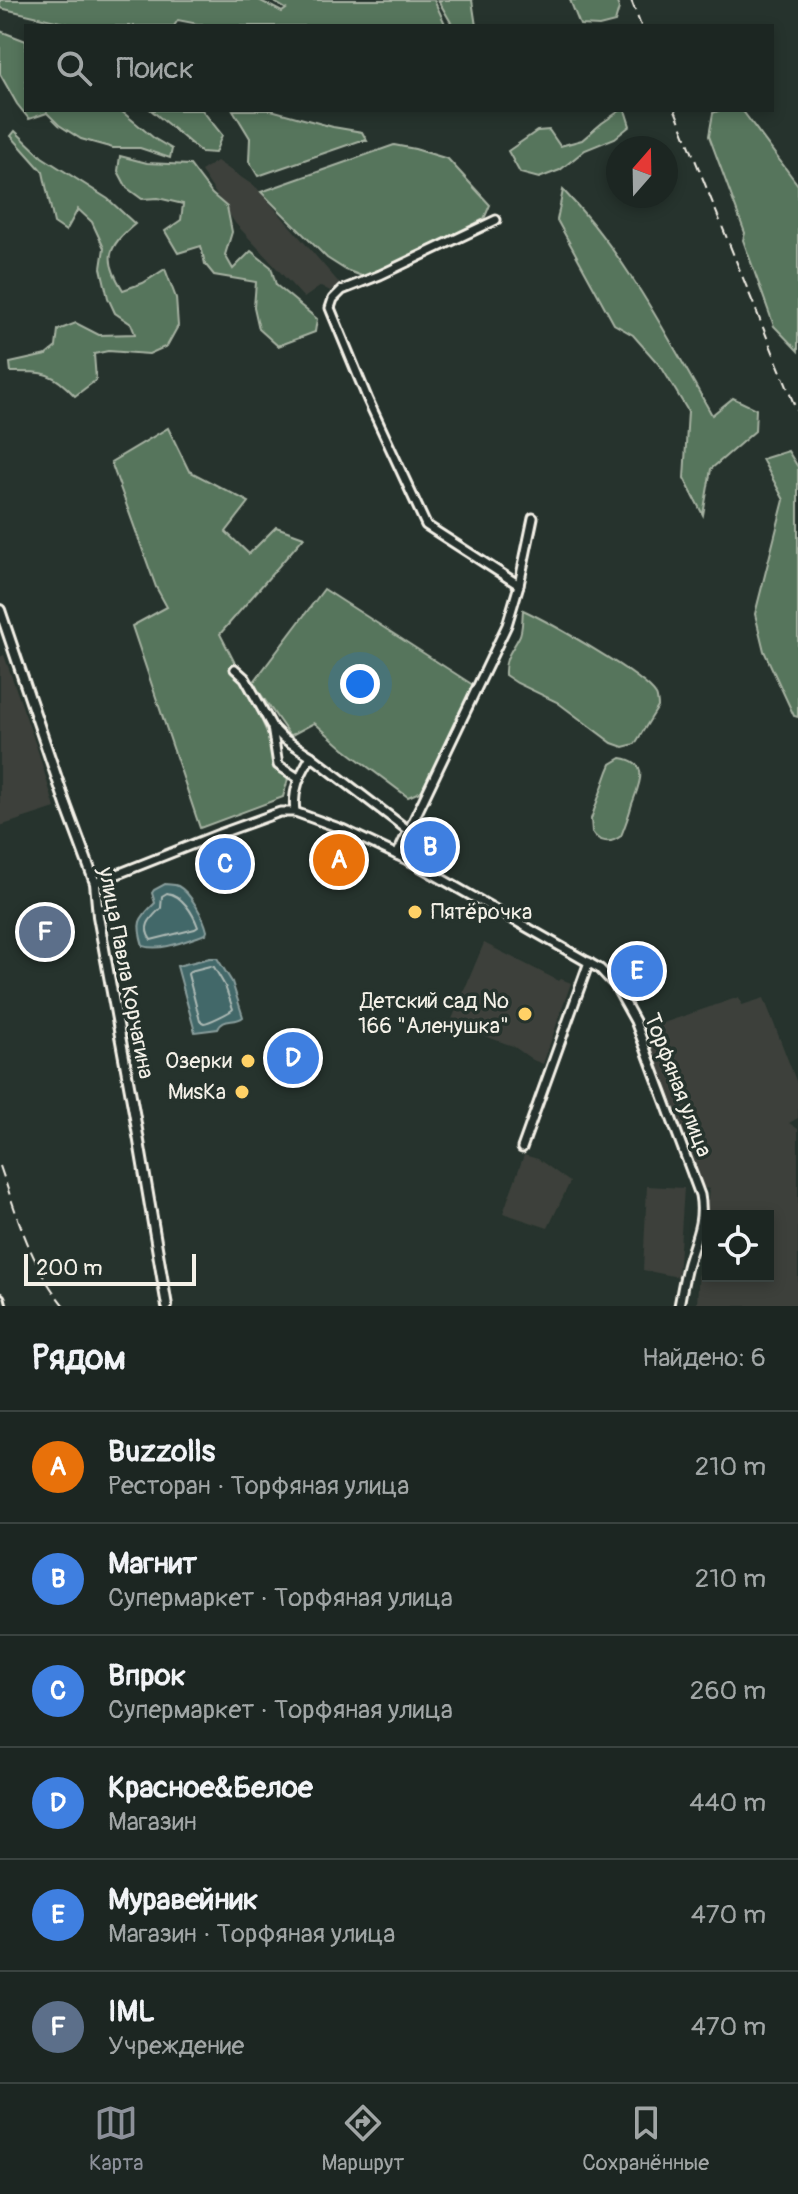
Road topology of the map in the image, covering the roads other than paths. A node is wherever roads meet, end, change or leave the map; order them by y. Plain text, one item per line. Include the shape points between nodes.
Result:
1 (496, 220) dead end
2 (533, 518) dead end
3 (519, 585) junction
4 (0, 610) edge
5 (235, 669) dead end
6 (272, 727) junction
7 (311, 756) junction
8 (298, 778) junction
9 (295, 812) junction
10 (409, 831) junction
11 (397, 855) junction
12 (95, 883) junction
13 (589, 962) junction
14 (522, 1148) dead end
15 (0, 1298) edge
16 (2, 1306) edge
17 (167, 1306) edge
18 (679, 1306) edge

1 - 3 street via 342,290 330,308 426,525
2 - 3 street
3 - 10 street via 500,640
4 - 12 main road, улица Павла Корчагина
5 - 6 street
6 - 7 street
6 - 8 street via 278,765
7 - 8 street
7 - 10 street
8 - 9 street
9 - 11 street, Торфяная улица
9 - 12 street via 232,829
10 - 11 street
11 - 13 street, Торфяная улица
12 - 17 main road, улица Павла Корчагина
13 - 14 street
13 - 18 street, Торфяная улица via 610,978 635,1021 698,1189 701,1225
15 - 16 street

